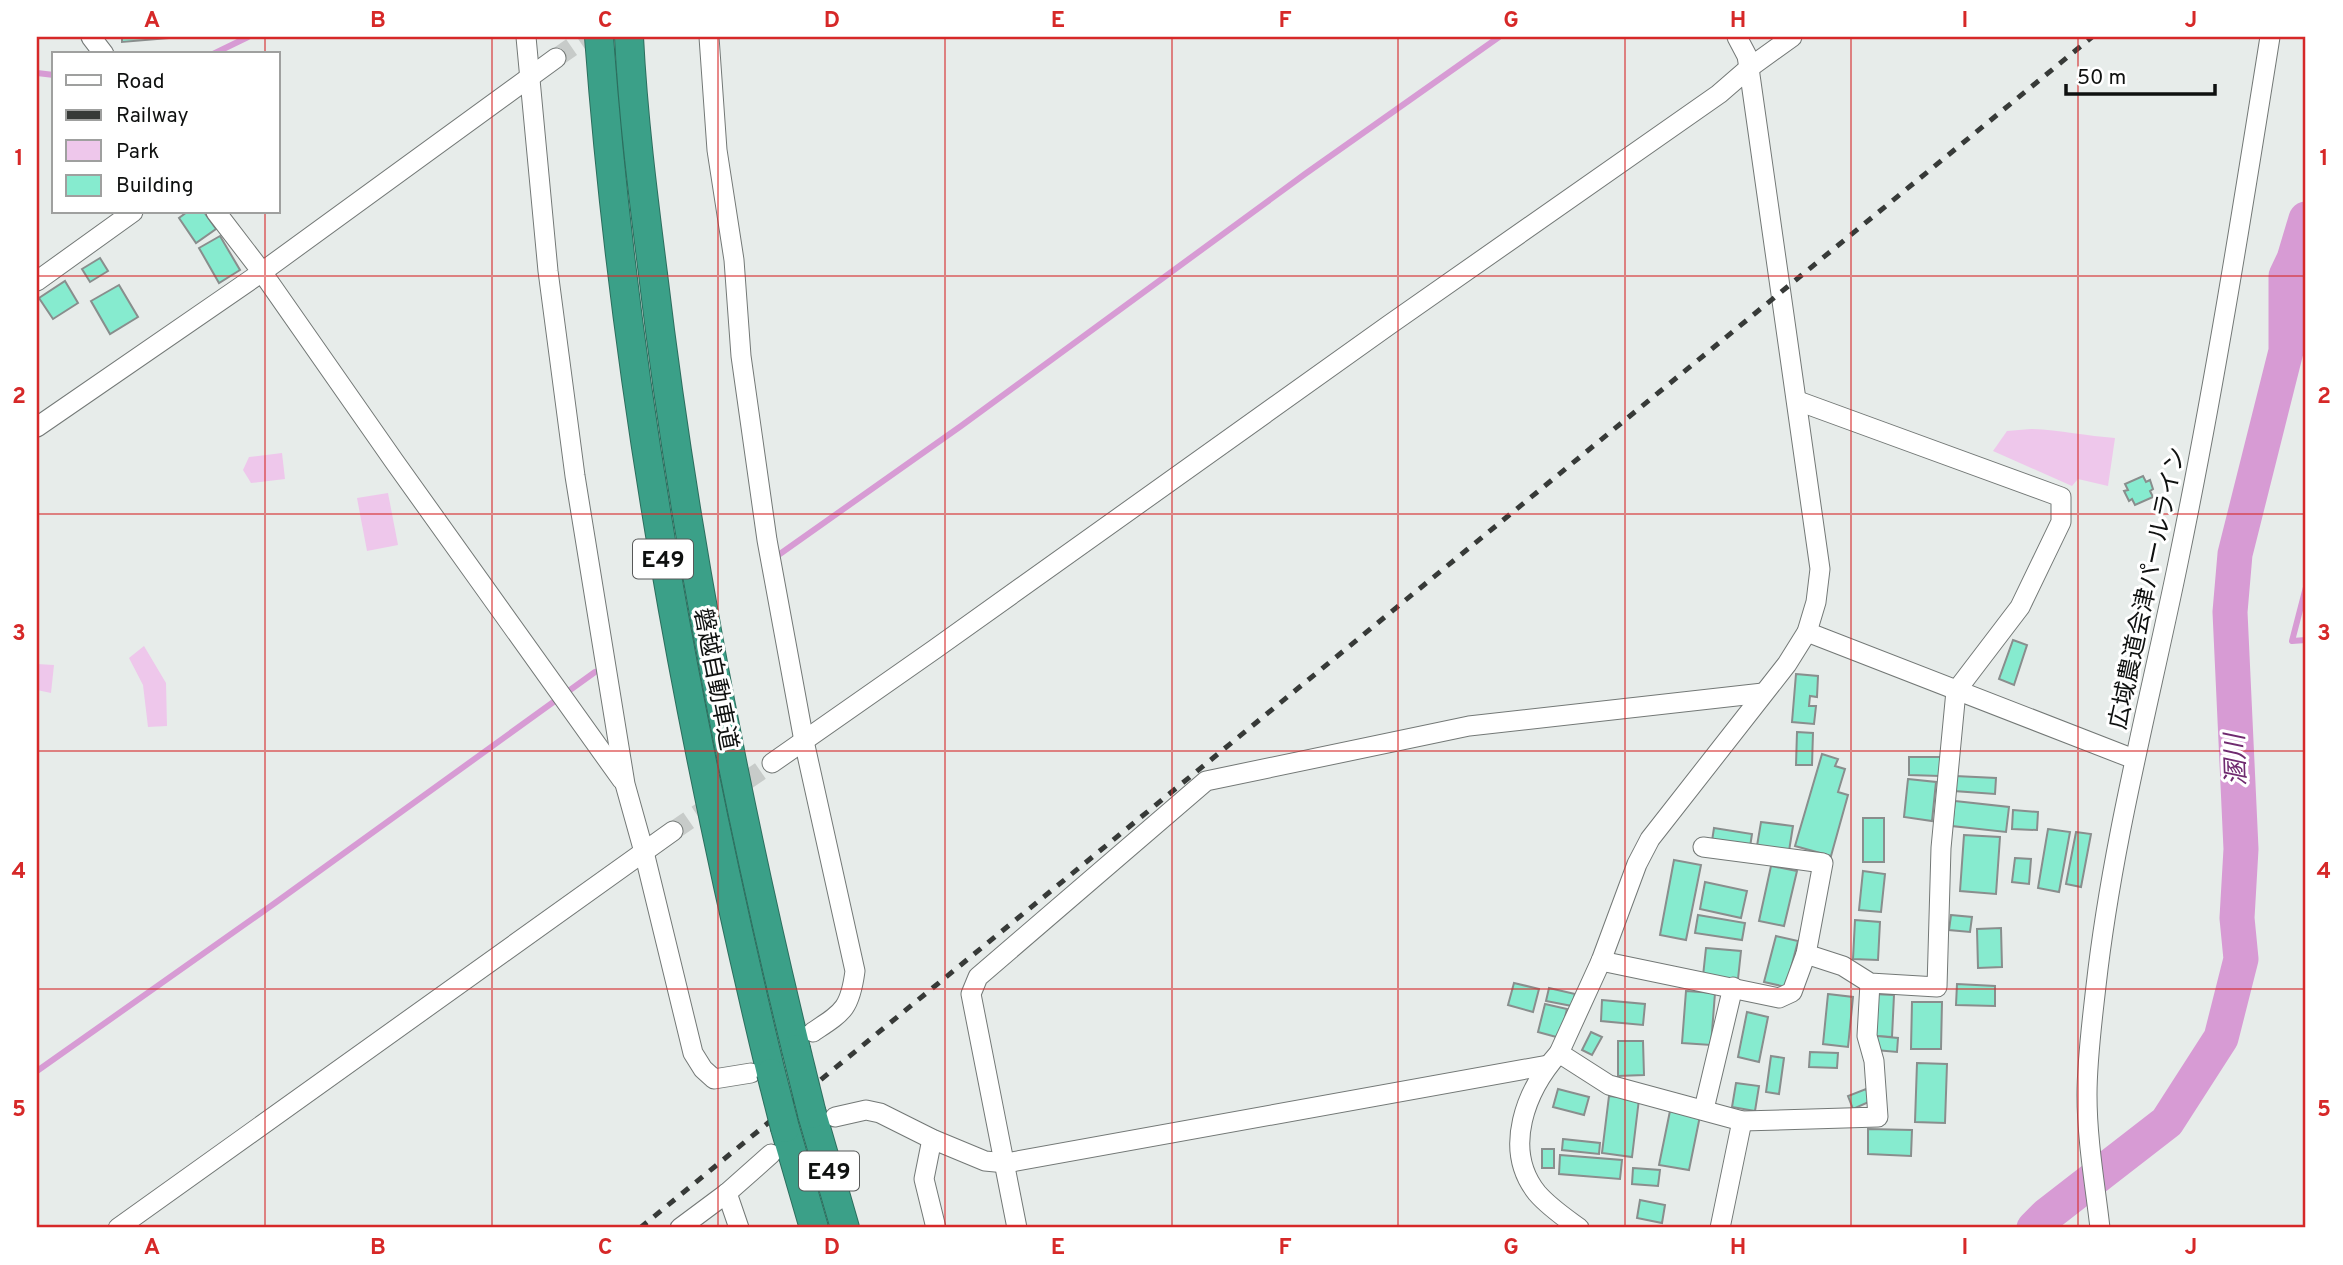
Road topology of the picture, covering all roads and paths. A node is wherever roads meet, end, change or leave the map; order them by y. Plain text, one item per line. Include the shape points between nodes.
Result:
1 (91, 37) edge
2 (526, 37) edge
3 (599, 37) edge
4 (629, 37) edge
5 (709, 37) edge
6 (1737, 37) edge
7 (1792, 37) edge
8 (2270, 37) edge
9 (102, 52) edge
10 (556, 58) tunnel mouth
11 (1749, 68) junction
12 (528, 76) junction
13 (130, 214) edge
14 (218, 214) edge
15 (262, 272) junction
16 (37, 281) edge
17 (1798, 401) junction
18 (37, 426) edge
19 (1807, 632) junction
20 (1956, 691) junction
21 (1763, 693) junction
22 (804, 741) junction
23 (2134, 759) junction
24 (772, 763) tunnel mouth
25 (625, 784) junction
26 (673, 831) tunnel mouth
27 (1703, 847) dead end
28 (644, 852) junction
29 (1806, 954) junction
30 (1601, 961) junction
31 (1870, 983) junction
32 (1732, 987) junction
33 (804, 1041) junction
34 (1553, 1059) junction
35 (761, 1073) junction
36 (1704, 1109) junction
37 (824, 1115) junction
38 (1742, 1121) junction
39 (932, 1139) junction
40 (771, 1154) dead end
41 (1006, 1163) junction
42 (727, 1193) junction
43 (118, 1228) edge
44 (680, 1228) edge
45 (739, 1228) edge
46 (814, 1228) edge
47 (845, 1228) edge
48 (936, 1228) edge
49 (1017, 1228) edge
50 (1579, 1228) edge
51 (1720, 1228) edge
52 (2100, 1228) edge

1 - 9 street
2 - 12 street
3 - 35 highway, 磐越自動車道 / E49 via 631,345 655,511
4 - 33 highway, 磐越自動車道 / E49 via 642,189 682,491 763,912
5 - 22 street via 741,356 771,562
6 - 11 street
7 - 11 street
8 - 23 street, 広域農道会津パールライン via 2208,420
10 - 12 street
11 - 17 street
11 - 22 street via 1719,94
12 - 15 street
12 - 25 street via 573,462
13 - 16 street
14 - 15 street
15 - 18 street
15 - 25 street
17 - 19 street via 1820,569
17 - 20 street via 2062,497 2061,522 2020,607
19 - 20 street
19 - 21 street
20 - 23 street
20 - 31 street via 1941,848 1937,987
21 - 30 street via 1650,839
21 - 41 street via 1469,726 1206,781 978,977 971,994
22 - 24 street
22 - 33 street via 855,971 852,993 841,1014
23 - 52 street, 広域農道会津パールライン via 2103,922 2089,1049 2090,1150
25 - 28 street
26 - 28 street
27 - 29 street via 1823,863
28 - 35 street via 693,1054 713,1079
28 - 43 street
29 - 31 street via 1843,966
29 - 32 street via 1792,992 1779,998
30 - 32 street
30 - 34 street
31 - 38 street via 1867,1036 1874,1061 1878,1117
32 - 36 street
33 - 37 highway, 磐越自動車道 / E49, bridge
34 - 36 street via 1609,1085
34 - 41 street
34 - 50 street via 1525,1110 1520,1153 1537,1192
35 - 46 highway, 磐越自動車道 / E49, bridge via 785,1128
36 - 38 street
37 - 39 street via 866,1110
37 - 47 highway, 磐越自動車道 / E49
38 - 51 street
39 - 41 street via 985,1161
39 - 48 street via 924,1179
40 - 42 street
41 - 49 street
42 - 44 street
42 - 45 street

